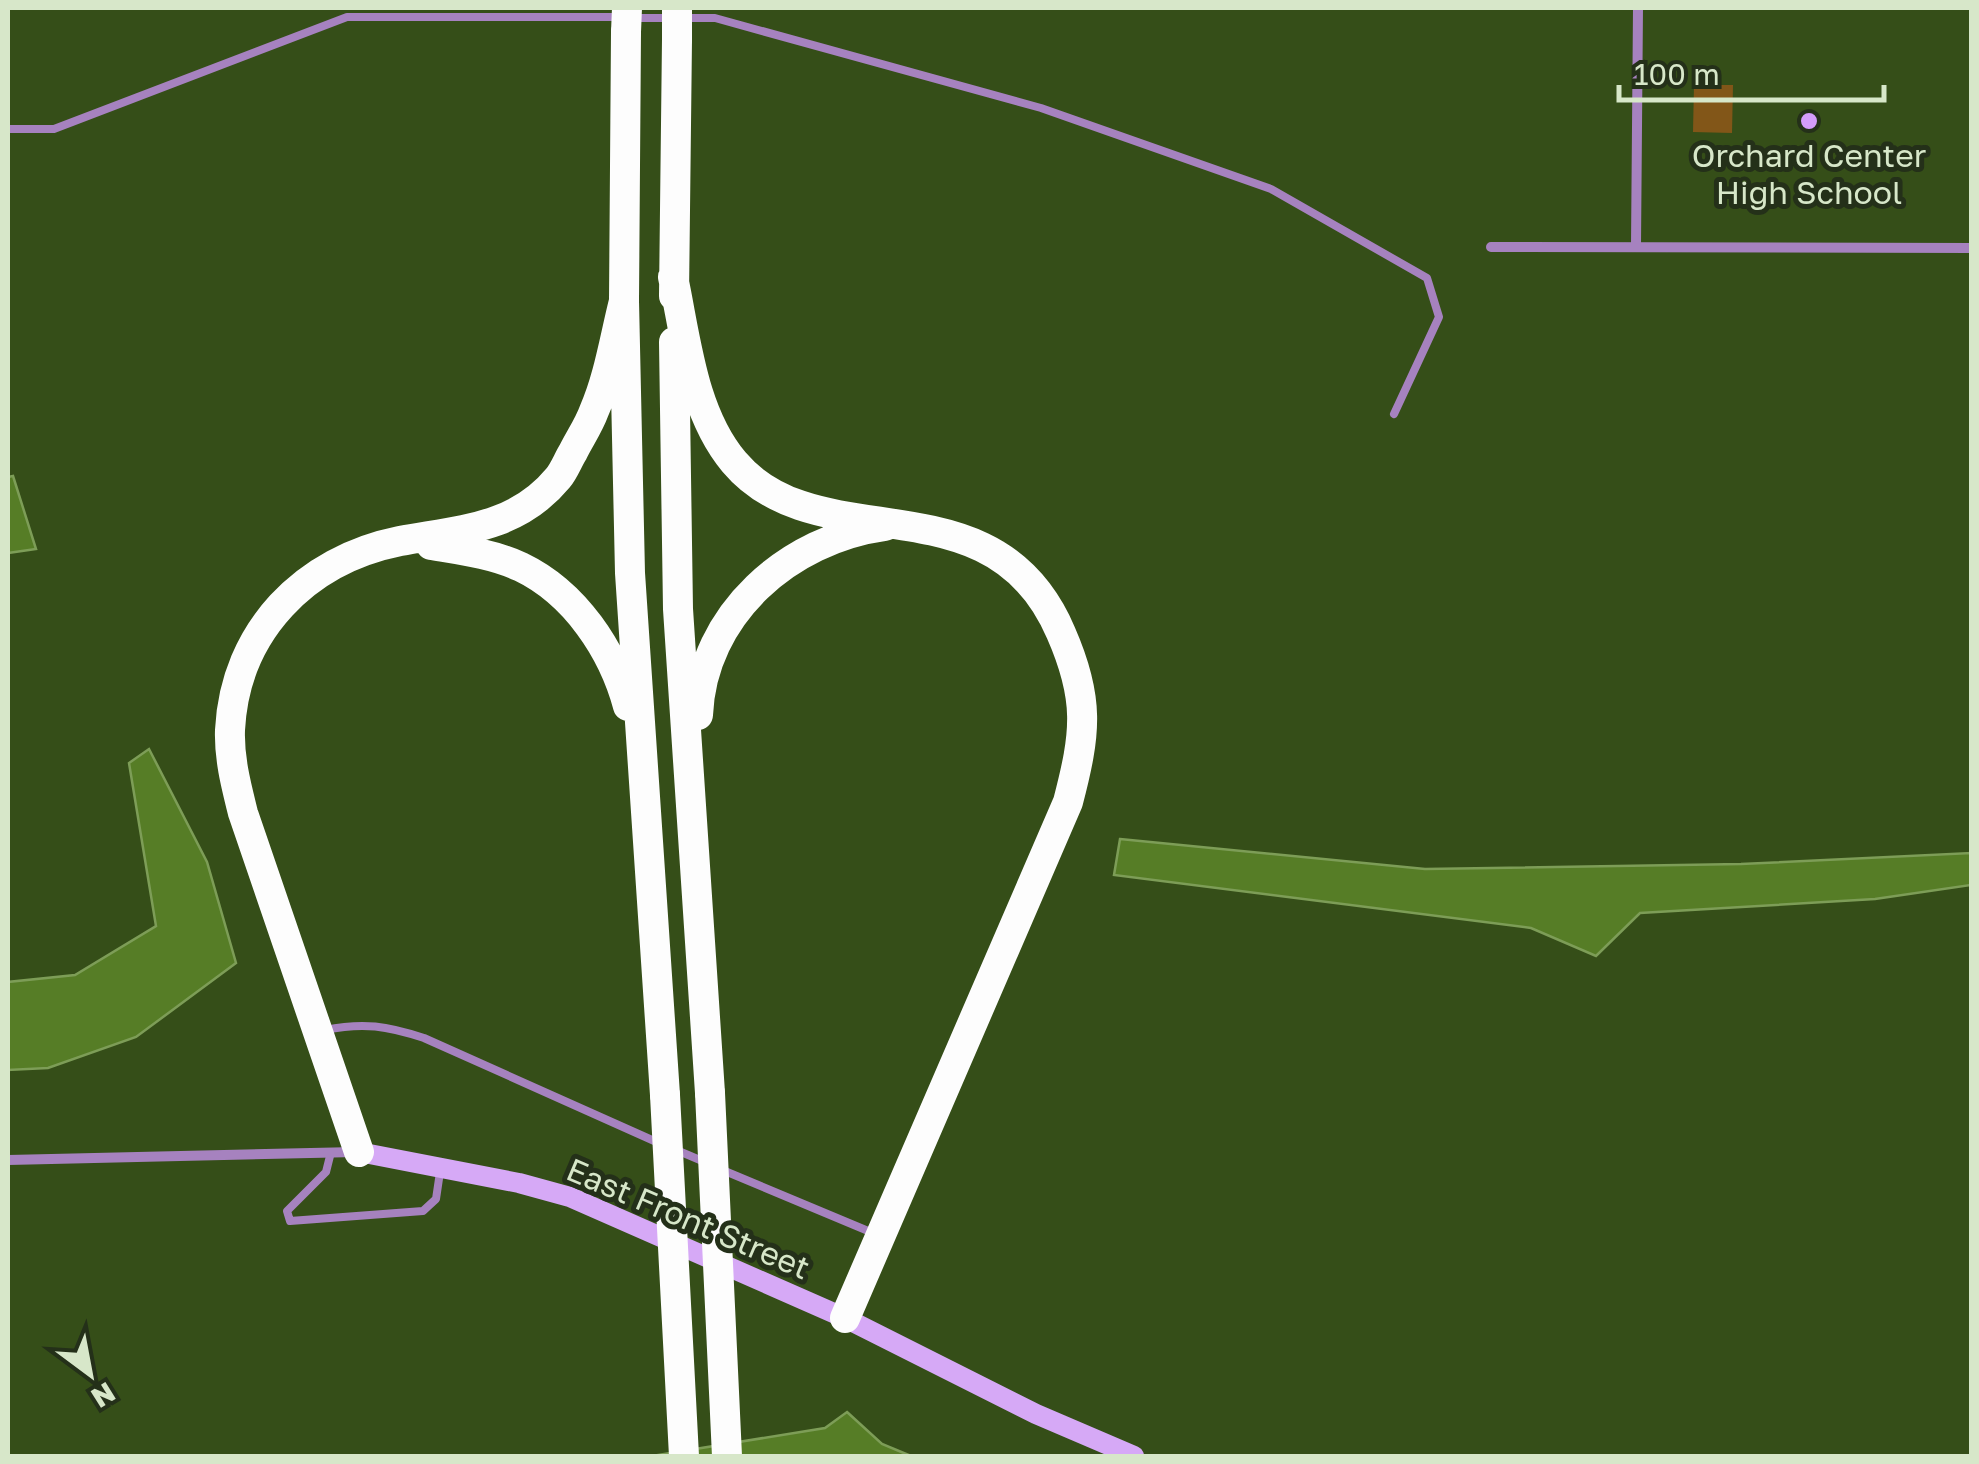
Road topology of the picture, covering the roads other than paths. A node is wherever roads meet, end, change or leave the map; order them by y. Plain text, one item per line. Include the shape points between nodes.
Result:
1 (677, 8) edge
2 (1638, 8) edge
3 (626, 20) edge
4 (8, 129) edge
5 (1636, 245) junction
6 (1490, 246) dead end
7 (1972, 248) edge
8 (673, 277) junction
9 (624, 301) junction
10 (1394, 414) dead end
11 (902, 524) junction
12 (398, 542) junction
13 (644, 807) junction
14 (693, 828) junction
15 (319, 1032) junction
16 (345, 1152) junction
17 (8, 1160) edge
18 (440, 1167) junction
19 (882, 1237) junction
20 (845, 1318) junction
21 (684, 1456) edge
22 (727, 1456) edge
23 (1134, 1456) edge

1 - 8 highway, bridge
2 - 5 street
3 - 9 highway
4 - 10 lane via 54,130 346,17 715,18 1042,108 1271,189 1414,270 1427,278 1438,318
5 - 6 street
5 - 7 street
8 - 11 highway via 710,427 736,464 811,509
8 - 14 highway via 678,609
9 - 12 highway via 596,409 560,477 514,514 476,529
9 - 13 highway
11 - 14 highway via 818,546 765,578 732,614 702,679
11 - 19 highway via 958,537 1024,576 1054,616 1084,704 1082,748 1068,802
12 - 13 highway via 486,555 520,567 566,599 601,643 623,688
12 - 15 highway via 316,573 282,602 257,637 230,728 243,812
13 - 21 highway, bridge
14 - 22 highway, bridge
15 - 16 highway
15 - 19 lane via 386,1026 424,1038
16 - 17 street, East Front Street
16 - 18 street, East Front Street
16 - 18 lane via 286,1210 290,1221 423,1211 436,1199
18 - 20 street, East Front Street via 570,1198
19 - 20 highway
20 - 23 street, East Front Street

